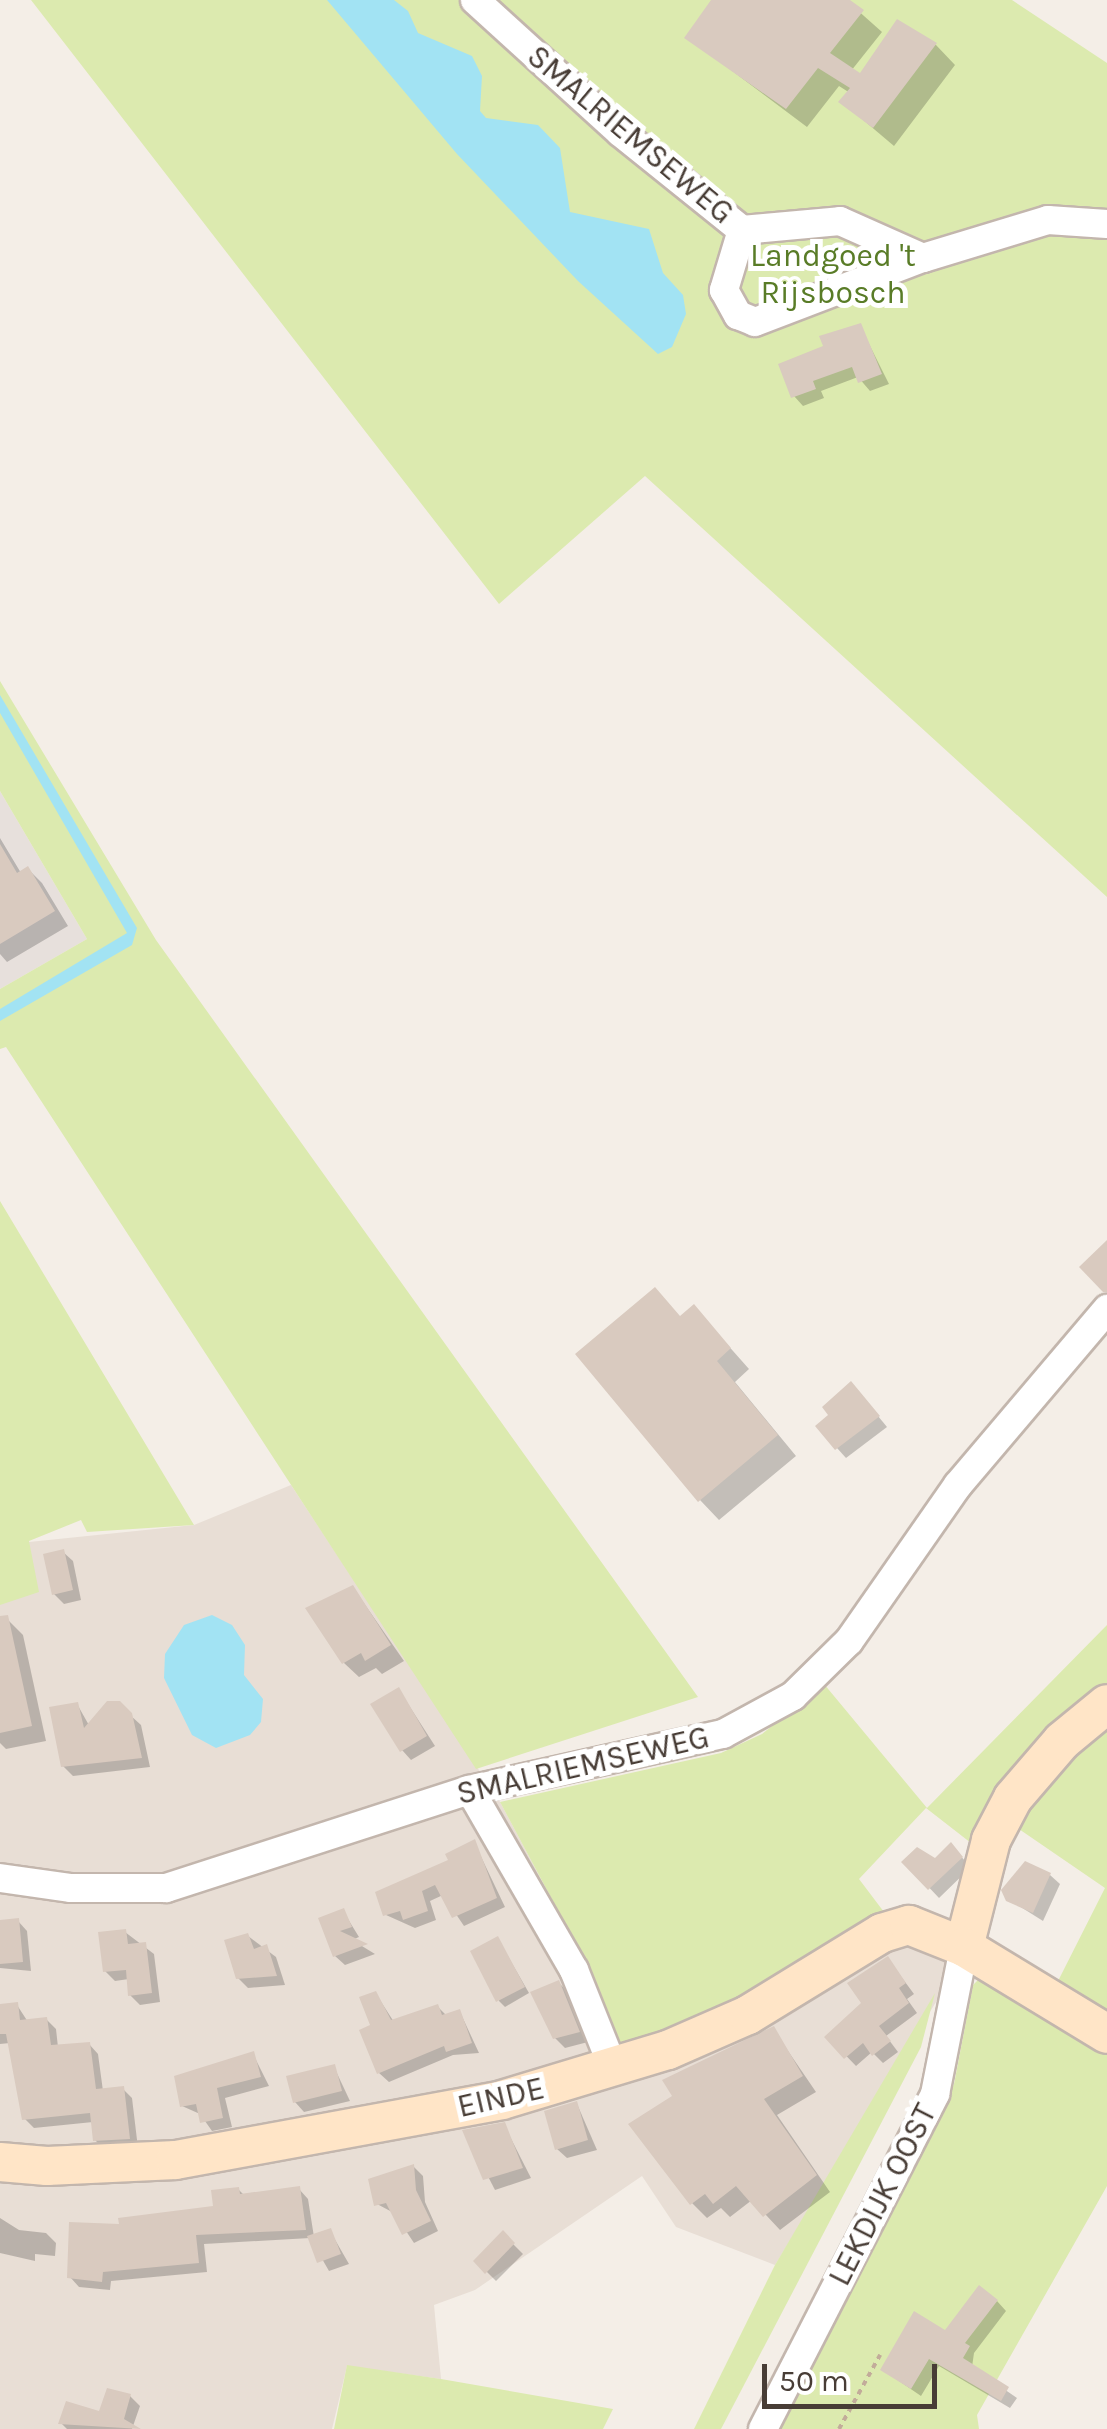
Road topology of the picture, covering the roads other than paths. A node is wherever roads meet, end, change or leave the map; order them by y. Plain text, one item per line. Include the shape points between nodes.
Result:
1 (475, 0) edge
2 (1107, 224) edge
3 (742, 230) junction
4 (870, 236) junction
5 (923, 258) junction
6 (865, 280) junction
7 (1107, 1310) edge
8 (1107, 1704) edge
9 (470, 1790) junction
10 (0, 1878) edge
11 (964, 1947) junction
12 (1107, 2034) edge
13 (614, 2070) junction
14 (0, 2162) edge
15 (763, 2429) edge

1 - 3 street, SMALRIEMSEWEG via 620,132
2 - 5 street, SMALRIEMSEWEG via 1048,220
3 - 4 street, SMALRIEMSEWEG via 840,221
3 - 6 street, SMALRIEMSEWEG via 724,290 746,320
4 - 5 street, SMALRIEMSEWEG
4 - 6 street
5 - 6 street, SMALRIEMSEWEG
7 - 9 street, SMALRIEMSEWEG via 1071,1344 958,1486 848,1641 793,1696 723,1734
8 - 11 street via 1062,1741 1013,1798 986,1857
9 - 10 street, SMALRIEMSEWEG via 166,1888 70,1888
9 - 13 street via 574,1970
11 - 12 street, EINDE
11 - 13 street, EINDE via 922,1926 882,1933 748,2015
11 - 15 street, LEKDIJK OOST via 935,2094
13 - 14 street, EINDE via 502,2100 176,2160

